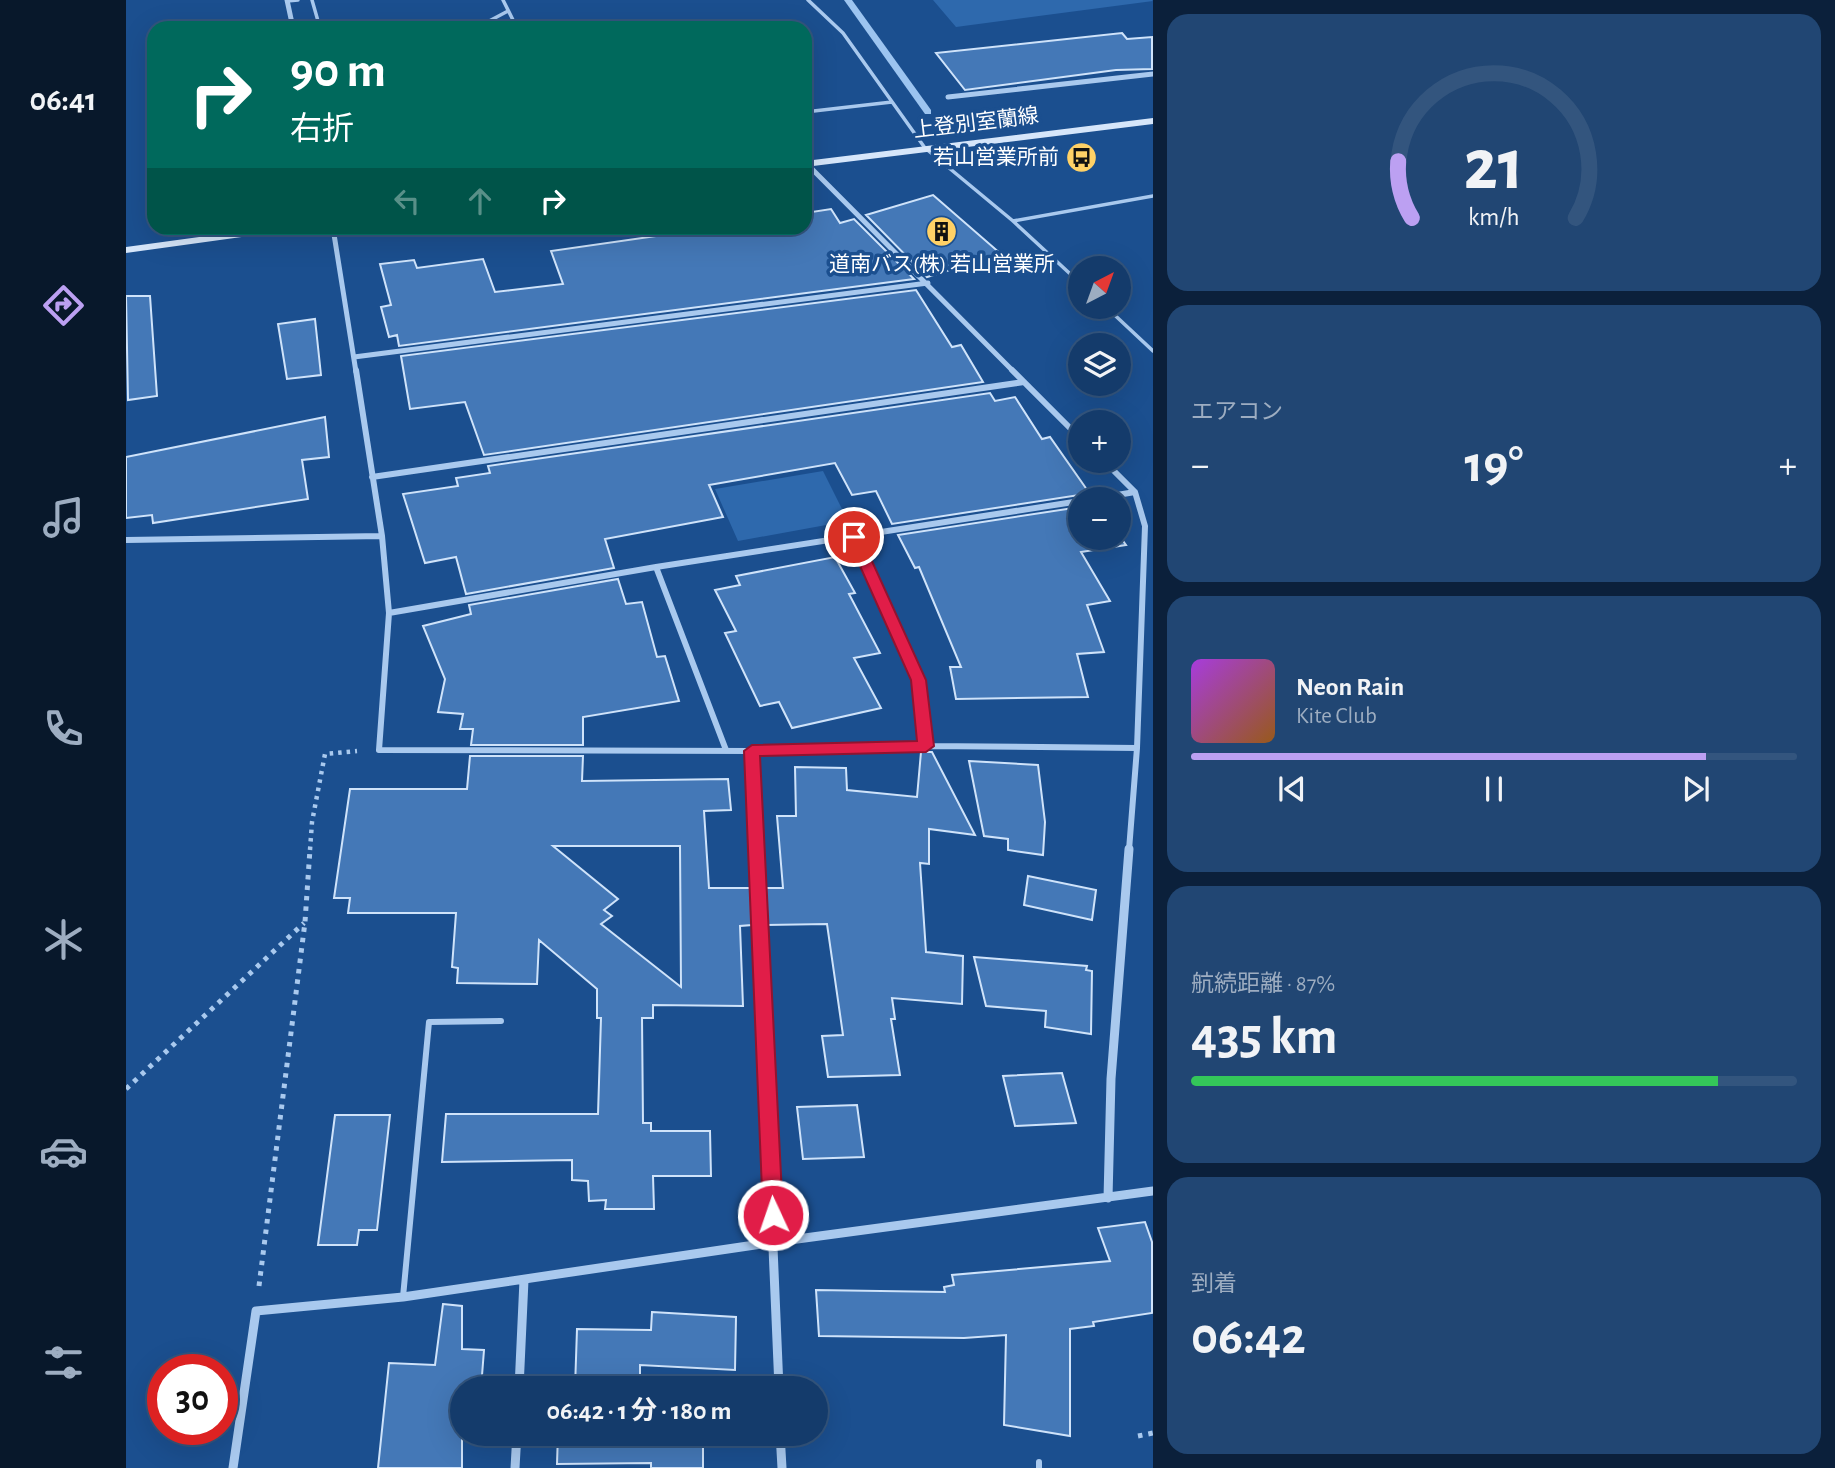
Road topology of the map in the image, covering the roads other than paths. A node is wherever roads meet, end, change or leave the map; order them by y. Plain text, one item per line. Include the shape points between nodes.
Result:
1 (298, 0) edge
2 (312, 0) edge
3 (503, 0) edge
4 (808, 0) edge
5 (287, 1) edge
6 (508, 11) junction
7 (291, 21) edge
8 (318, 21) edge
9 (489, 21) edge
10 (513, 21) edge
11 (1153, 74) edge
12 (948, 97) dead end
13 (892, 102) junction
14 (812, 111) edge
15 (1153, 121) edge
16 (925, 148) junction
17 (812, 163) edge
18 (812, 170) edge
19 (1153, 196) edge
20 (1013, 221) junction
21 (234, 235) edge
22 (334, 235) edge
23 (126, 250) edge
24 (1068, 272) edge
25 (928, 283) junction
26 (1119, 319) edge
27 (1153, 351) edge
28 (354, 357) junction
29 (1024, 382) junction
30 (1068, 426) edge
31 (1116, 473) edge
32 (372, 477) junction
33 (1135, 492) junction
34 (1131, 493) edge
35 (1068, 503) edge
36 (382, 536) junction
37 (854, 537) junction
38 (126, 540) edge
39 (656, 566) junction
40 (390, 613) junction
41 (926, 746) junction
42 (1137, 748) junction
43 (726, 750) junction
44 (752, 751) junction
45 (501, 1021) dead end
46 (1153, 1191) edge
47 (1108, 1198) junction
48 (775, 1242) junction
49 (524, 1280) junction
50 (403, 1297) junction
51 (520, 1376) edge
52 (779, 1376) edge
53 (516, 1446) edge
54 (781, 1446) edge
55 (233, 1468) edge
56 (515, 1468) edge
57 (782, 1468) edge

1 - 5 lane
2 - 8 lane
3 - 6 lane
4 - 13 lane via 843,33
5 - 7 street
6 - 9 lane
6 - 10 lane
11 - 12 street
13 - 14 lane
13 - 16 lane
15 - 16 main road, 上登別室蘭線
16 - 17 main road, 上登別室蘭線
16 - 20 lane
18 - 25 street
19 - 20 lane
20 - 24 lane
21 - 23 main road
22 - 28 street
25 - 28 street
25 - 29 street
26 - 27 lane
28 - 32 street
29 - 30 street
29 - 32 street
31 - 33 street
32 - 36 street
33 - 34 street
33 - 42 street via 1144,526
35 - 37 street
36 - 38 street
36 - 40 street
37 - 39 street
37 - 41 street via 919,680
39 - 40 street
39 - 43 street
40 - 43 street via 379,750
41 - 42 street
41 - 44 street
42 - 47 street via 1111,1079
43 - 44 street
44 - 48 street
45 - 50 lane via 429,1022
46 - 47 street
47 - 48 street
48 - 49 street
48 - 52 street
49 - 50 street
49 - 51 street
50 - 55 street via 256,1311
53 - 56 street
54 - 57 street

